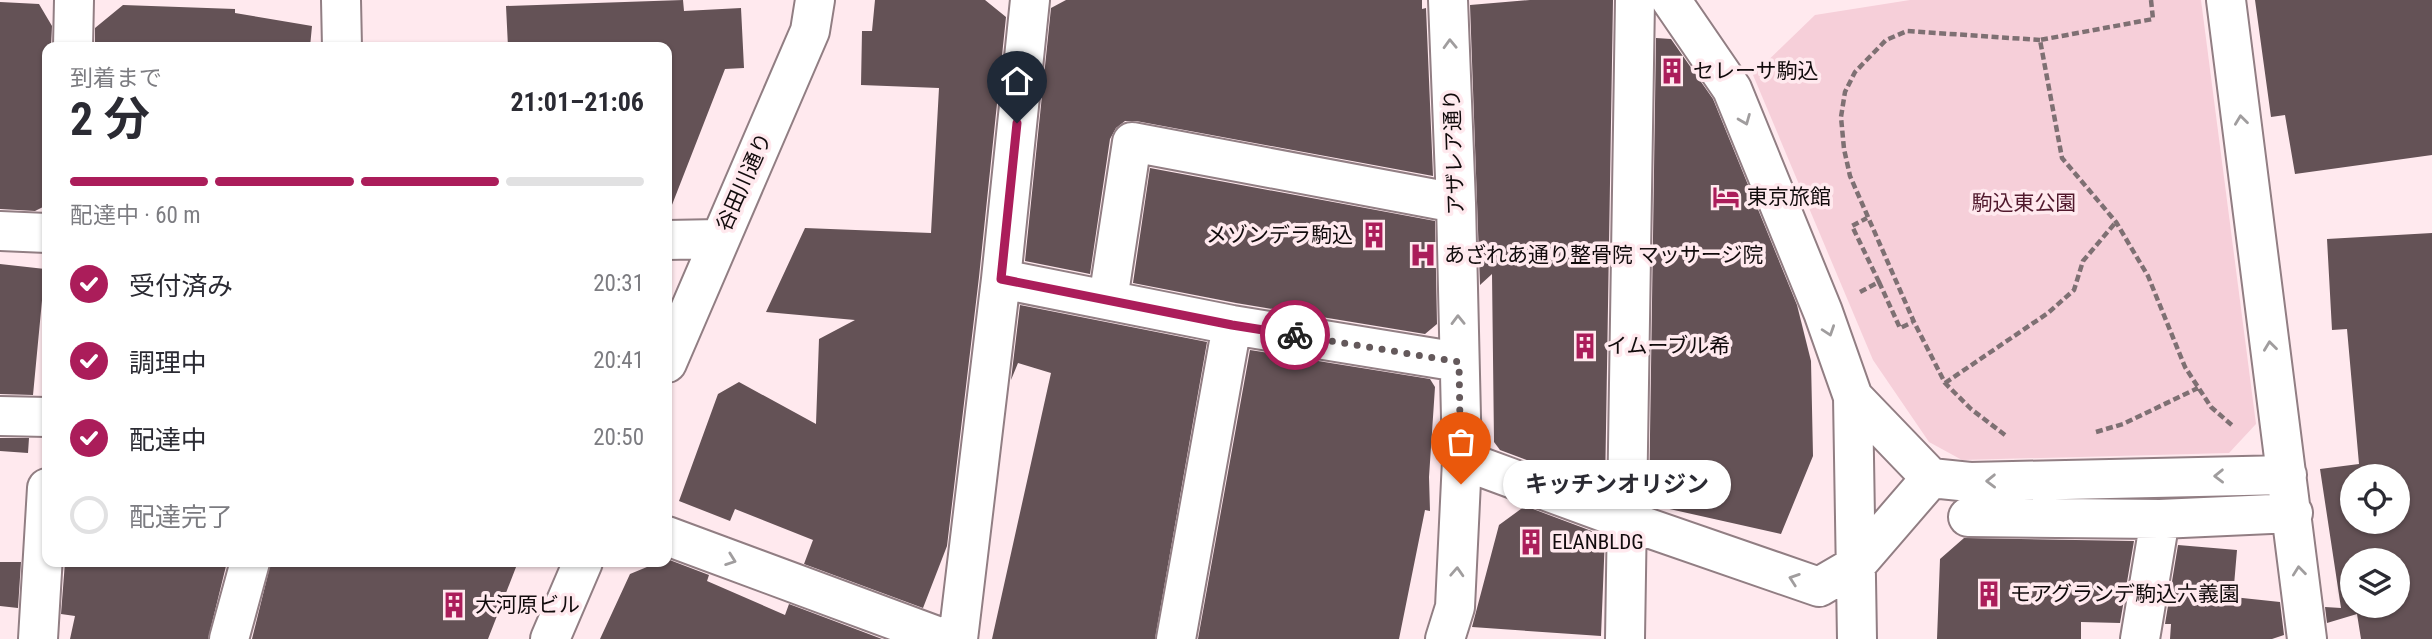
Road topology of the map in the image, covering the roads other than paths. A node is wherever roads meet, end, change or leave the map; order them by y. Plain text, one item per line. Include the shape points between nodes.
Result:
1 (75, 0) edge
2 (341, 0) edge
3 (815, 0) edge
4 (1030, 0) edge
5 (1448, 0) edge
6 (1635, 0) edge
7 (1671, 0) edge
8 (2226, 0) edge
9 (73, 42) edge
10 (342, 42) edge
11 (1456, 203) junction
12 (0, 231) edge
13 (42, 233) edge
14 (719, 239) junction
15 (672, 240) edge
16 (1001, 279) junction
17 (1108, 300) junction
18 (1232, 325) junction
19 (672, 351) edge
20 (1459, 362) junction
21 (1853, 397) junction
22 (0, 416) edge
23 (42, 417) edge
24 (1462, 460) junction
25 (2287, 475) junction
26 (1931, 478) junction
27 (2292, 513) junction
28 (1968, 517) dead end
29 (2160, 519) junction
30 (1628, 521) junction
31 (672, 538) edge
32 (1855, 566) junction
33 (42, 567) edge
34 (249, 567) edge
35 (581, 567) edge
36 (38, 639) edge
37 (229, 639) edge
38 (550, 639) edge
39 (945, 639) edge
40 (958, 639) edge
41 (1176, 639) edge
42 (1445, 639) edge
43 (1625, 639) edge
44 (1857, 639) edge
45 (2140, 639) edge
46 (2307, 639) edge

1 - 9 street
2 - 10 street
3 - 14 street, 谷田川通り via 810,31
4 - 16 street
11 -> 5 street, アザレア通り
6 - 30 street
7 -> 21 street via 1732,89
25 -> 8 street
11 - 17 street via 1132,142
20 -> 11 street, アザレア通り
12 - 13 street
14 - 15 street
14 - 19 street, 谷田川通り
16 - 17 street
16 - 40 street
17 - 18 street
18 - 20 street
18 - 41 street
20 - 24 street, アザレア通り
21 - 26 street
21 - 32 street
22 - 23 street
24 - 30 street
42 -> 24 street, アザレア通り via 1455,607
25 -> 26 street via 1970,482
25 - 27 street
26 - 32 street
27 - 29 street
46 -> 27 street
28 - 29 street
29 - 45 street
32 -> 30 street via 1819,587
30 - 43 street
31 -> 39 street
32 - 44 street
33 - 36 street
34 - 37 street
35 - 38 street

